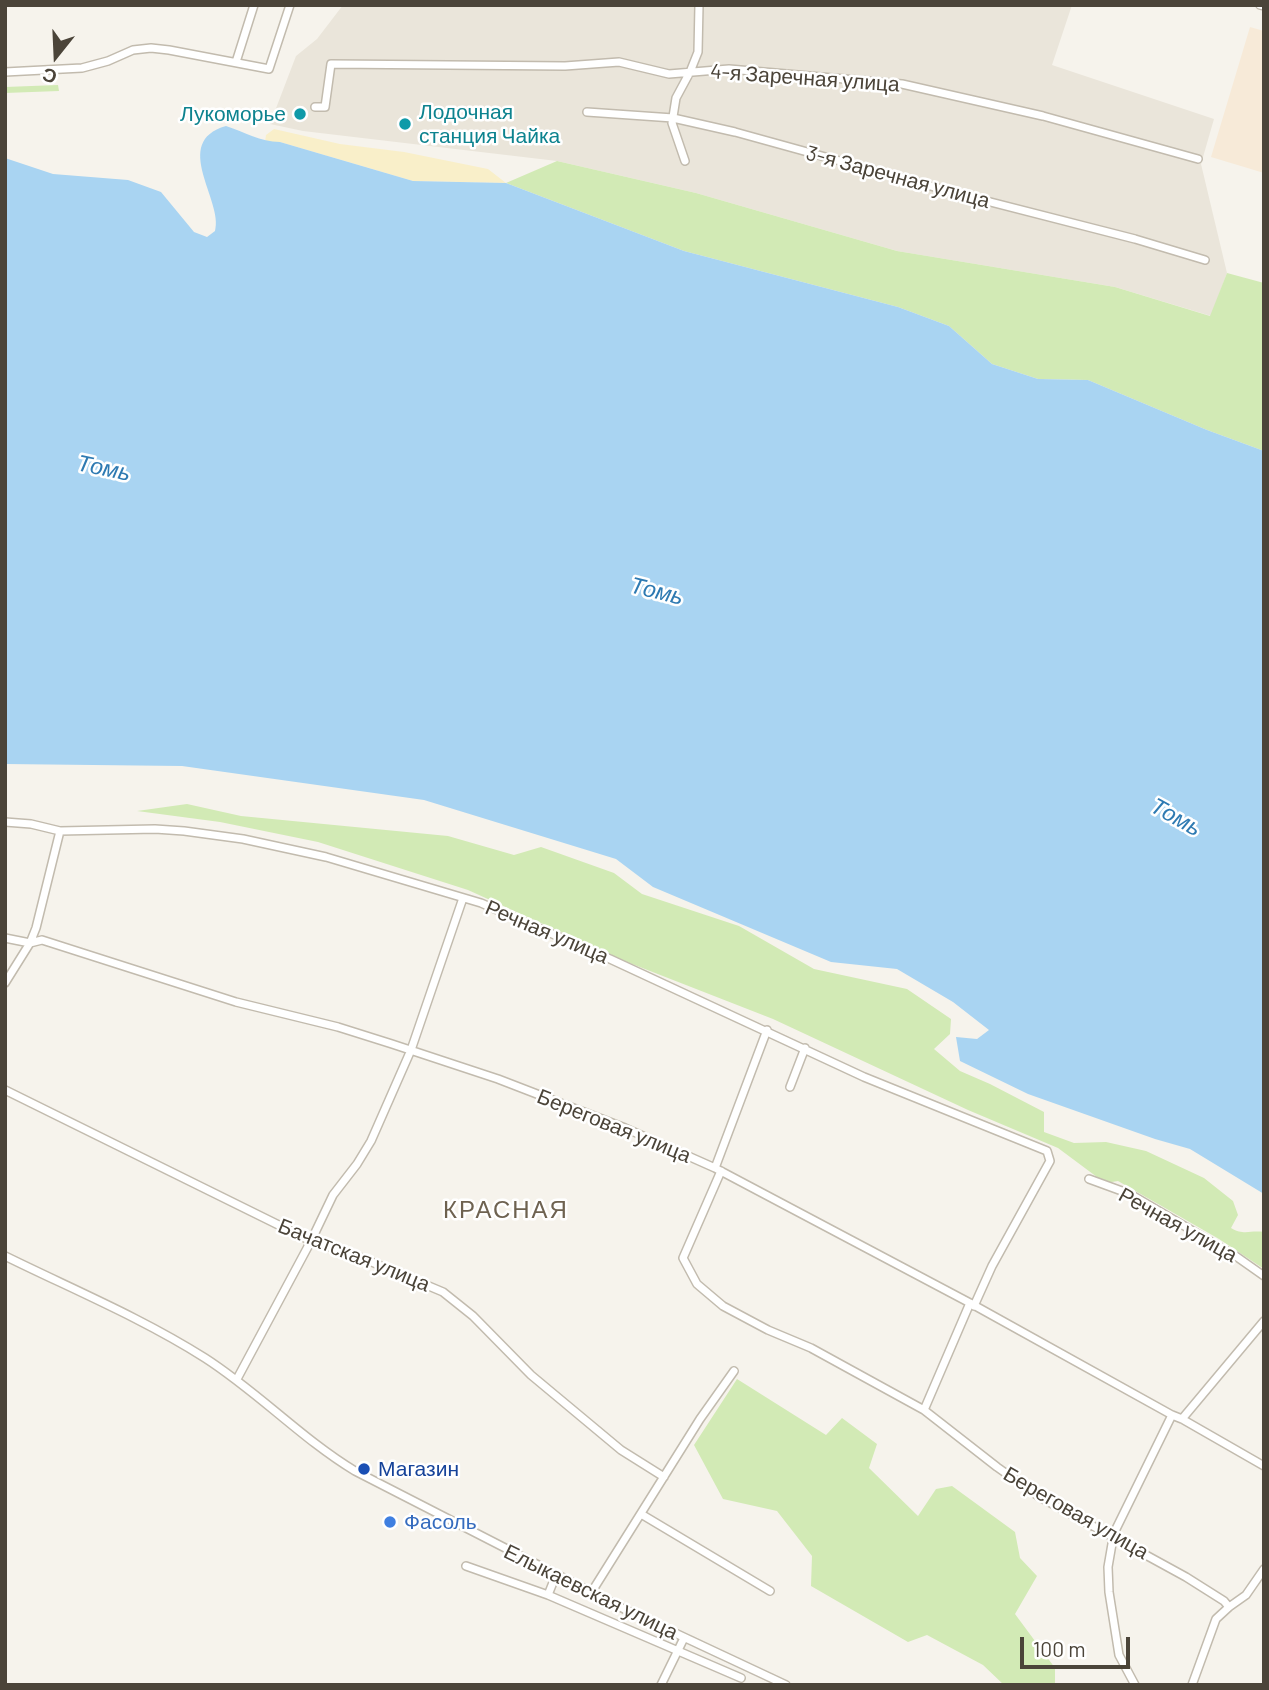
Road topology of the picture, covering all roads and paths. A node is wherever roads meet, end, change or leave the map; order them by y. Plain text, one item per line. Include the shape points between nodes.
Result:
1 (254, 5) edge
2 (699, 5) edge
3 (289, 6) edge
4 (236, 62) junction
5 (5, 72) edge
6 (690, 72) junction
7 (315, 107) dead end
8 (587, 112) dead end
9 (673, 118) junction
10 (1198, 159) dead end
11 (685, 161) dead end
12 (1205, 260) dead end
13 (5, 821) edge
14 (61, 831) junction
15 (463, 898) junction
16 (5, 938) edge
17 (30, 943) junction
18 (5, 984) edge
19 (767, 1030) junction
20 (804, 1048) junction
21 (411, 1050) junction
22 (790, 1087) dead end
23 (5, 1090) edge
24 (718, 1169) junction
25 (1089, 1179) dead end
26 (311, 1241) junction
27 (5, 1256) edge
28 (1264, 1276) edge
29 (972, 1304) junction
30 (1264, 1321) edge
31 (734, 1371) dead end
32 (237, 1380) junction
33 (924, 1410) junction
34 (1172, 1415) junction
35 (1182, 1419) junction
36 (1264, 1466) edge
37 (664, 1476) junction
38 (641, 1514) junction
39 (1113, 1538) junction
40 (466, 1566) dead end
41 (1264, 1569) edge
42 (556, 1575) junction
43 (770, 1591) dead end
44 (591, 1592) junction
45 (548, 1595) junction
46 (1229, 1607) junction
47 (684, 1638) junction
48 (678, 1651) junction
49 (740, 1678) dead end
50 (661, 1685) edge
51 (786, 1685) edge
52 (1135, 1685) edge
53 (1192, 1685) edge

1 - 4 street
2 - 6 street via 698,52
3 - 4 street via 269,69
4 - 5 street via 151,48 82,68
6 - 7 street, 4-я Заречная улица via 669,74 619,62 565,66 331,64 325,107
6 - 9 street via 676,98
6 - 10 street, 4-я Заречная улица via 729,69 902,84 1043,116
8 - 9 street, 3-я Заречная улица
9 - 11 street
9 - 12 street, 3-я Заречная улица
13 - 14 street, Речная улица
14 - 15 street, Речная улица via 155,829 243,839 326,857
14 - 17 street
15 - 19 street, Речная улица
15 - 21 street
16 - 17 street, Береговая улица
17 - 18 street
17 - 21 street, Береговая улица via 42,940 236,1002
19 - 20 street, Речная улица
19 - 24 street
20 - 22 street
20 - 29 street, Речная улица via 1047,1151 1050,1161
21 - 24 street, Береговая улица via 510,1083
21 - 26 street via 371,1141 333,1195
23 - 26 street, Бачатская улица
24 - 29 street, Береговая улица
24 - 33 street, Береговая улица via 683,1258 697,1284 723,1306
25 - 28 street, Речная улица via 1129,1194
26 - 32 street
26 - 37 street, Бачатская улица via 443,1292 473,1315 531,1375 621,1450
27 - 32 street, Елыкаевская улица via 143,1323
29 - 33 street
29 - 34 street, Береговая улица
30 - 35 street
31 - 37 street
32 - 42 street, Елыкаевская улица via 337,1460
33 - 39 street, Береговая улица via 1038,1496
34 - 35 street, Береговая улица
34 - 39 street
35 - 36 street, Береговая улица
37 - 38 street
38 - 43 street
38 - 44 street
39 - 46 street, Береговая улица via 1186,1577
39 - 52 street via 1108,1567 1113,1623 1119,1655
40 - 45 street
41 - 46 street via 1246,1595
42 - 44 street, Елыкаевская улица
42 - 45 street
44 - 47 street, Елыкаевская улица
45 - 48 street
46 - 53 street via 1216,1619
47 - 48 street
47 - 51 street, Елыкаевская улица
48 - 49 street
48 - 50 street

